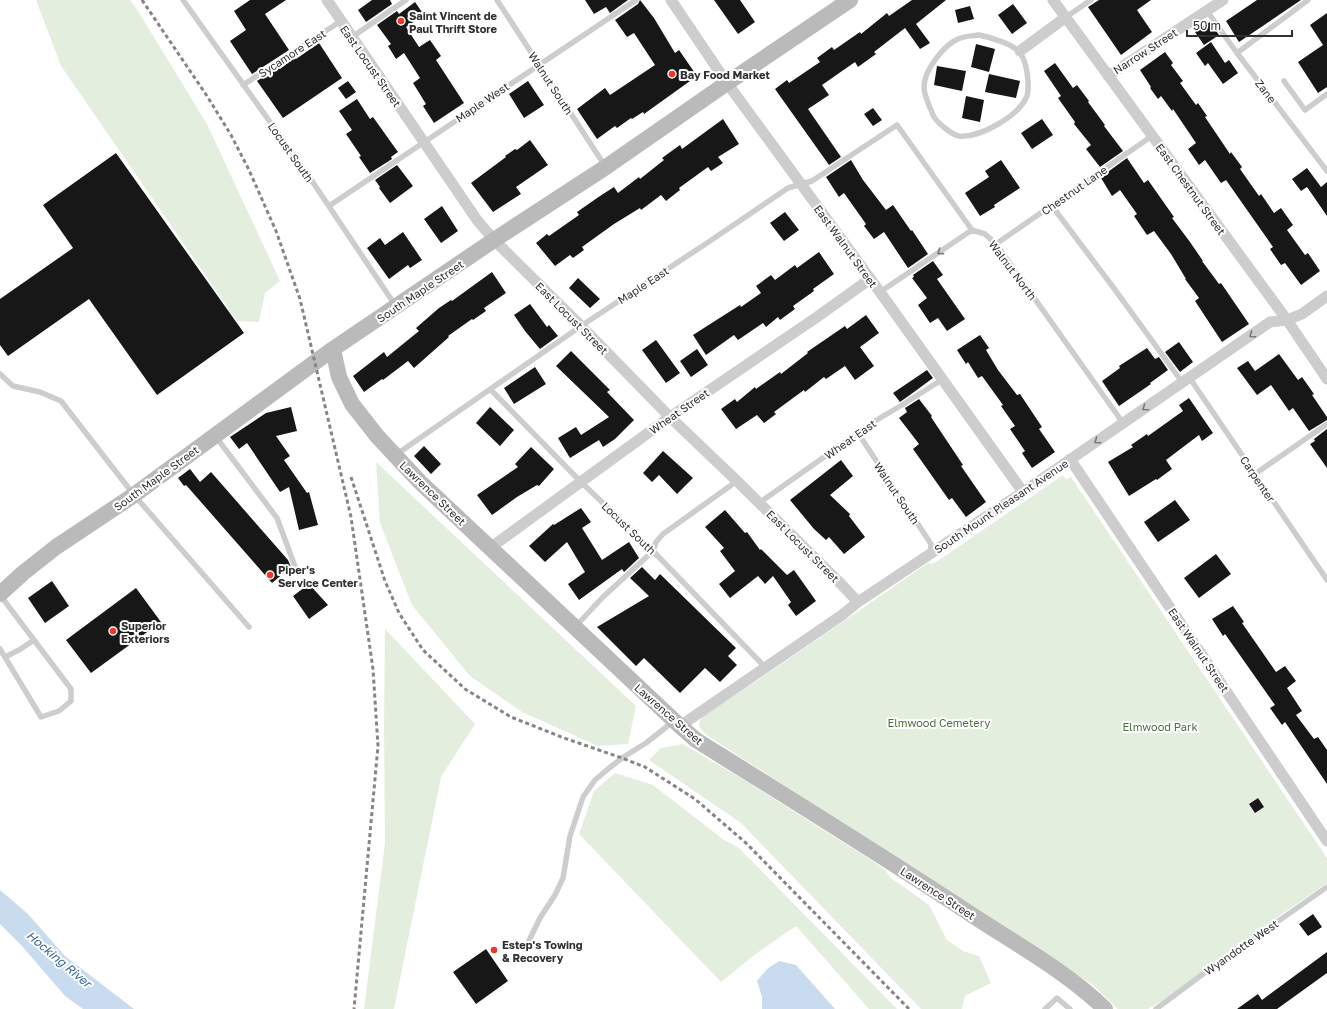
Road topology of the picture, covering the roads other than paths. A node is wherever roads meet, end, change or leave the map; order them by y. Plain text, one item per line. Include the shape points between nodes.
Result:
1 (183, 0) edge
2 (327, 0) edge
3 (406, 0) edge
4 (497, 0) edge
5 (636, 0) edge
6 (671, 0) edge
7 (1053, 0) edge
8 (1091, 0) edge
9 (1223, 0) edge
10 (1308, 0) edge
11 (846, 1) edge
12 (1207, 11) junction
13 (1066, 17) junction
14 (340, 21) junction
15 (352, 37) junction
16 (1020, 51) junction
17 (1237, 53) junction
18 (538, 64) junction
19 (1108, 76) junction
20 (1284, 81) dead end
21 (727, 83) junction
22 (243, 85) junction
23 (1327, 94) edge
24 (897, 125) joint
25 (1152, 136) junction
26 (424, 141) junction
27 (606, 167) junction
28 (1327, 171) edge
29 (801, 184) junction
30 (328, 206) junction
31 (1052, 206) junction
32 (972, 230) junction
33 (494, 240) junction
34 (996, 244) junction
35 (870, 279) junction
36 (880, 292) junction
37 (1327, 296) edge
38 (396, 307) junction
39 (1287, 320) junction
40 (580, 326) junction
41 (333, 349) junction
42 (0, 374) edge
43 (943, 379) junction
44 (1327, 379) edge
45 (1186, 380) junction
46 (491, 390) junction
47 (670, 417) junction
48 (1123, 423) junction
49 (1327, 424) edge
50 (858, 433) junction
51 (215, 436) junction
52 (395, 456) junction
53 (1070, 459) junction
54 (1255, 474) junction
55 (738, 481) junction
56 (581, 482) junction
57 (1023, 492) junction
58 (134, 495) junction
59 (759, 503) junction
60 (490, 548) junction
61 (653, 551) junction
62 (930, 554) junction
63 (296, 569) dead end
64 (1327, 580) edge
65 (0, 595) edge
66 (858, 602) junction
67 (249, 627) dead end
68 (574, 627) junction
69 (34, 640) junction
70 (0, 649) edge
71 (5, 657) junction
72 (766, 668) junction
73 (677, 723) junction
74 (1327, 841) edge
75 (1327, 886) edge
76 (525, 949) dead end
77 (1100, 1007) edge
78 (1045, 1009) edge
79 (1070, 1009) edge
80 (1156, 1009) edge

1 - 22 lane, Locust South
2 - 14 street, East Locust Street
3 - 15 lane
4 - 18 lane, Walnut South
5 - 18 lane, Maple West
6 - 21 street, East Walnut Street
7 - 13 street, East Chestnut Street
8 - 13 lane
9 - 12 street, Narrow Street
10 - 17 lane
11 - 21 street, South Maple Street
12 - 17 lane, Zane
12 - 19 street, Narrow Street
13 - 16 street
13 - 19 street, East Chestnut Street
14 - 15 street, East Locust Street
14 - 22 lane, Sycamore East
15 - 26 street, East Locust Street
16 - 16 lane via 979,35 958,39 947,47 932,62 924,87 934,117 958,136 986,131 1004,121 1016,111 1027,96 1028,77
17 - 28 lane, Zane
18 - 26 lane, Maple West
18 - 27 lane, Walnut South
19 - 25 street, East Chestnut Street
20 - 23 lane via 1305,110
21 - 27 street, South Maple Street
21 - 29 street, East Walnut Street
22 - 30 lane, Locust South
24 - 29 lane, Maple East via 812,181
24 - 32 lane, Walnut North
25 - 31 lane, Chestnut Lane
25 - 39 street, East Chestnut Street
26 - 30 lane, Maple West
26 - 33 street, East Locust Street via 480,224
27 - 33 street, South Maple Street
29 - 35 street, East Walnut Street
29 - 40 lane, Maple East via 788,188
30 - 38 lane, Locust South
31 - 34 lane, Chestnut Lane
31 - 45 lane, Carpenter
32 - 34 lane, Walnut North via 985,234
32 -> 36 lane
33 - 38 street, South Maple Street
33 - 40 street, East Locust Street
34 - 48 lane, Walnut North
35 - 36 street, East Walnut Street
35 - 47 street, Wheat Street
36 - 43 street, East Walnut Street
37 - 39 street, South Mount Pleasant Avenue via 1302,314
38 - 41 street, South Maple Street
39 - 44 street, East Chestnut Street
39 -> 45 street, South Mount Pleasant Avenue via 1270,322
40 - 46 lane, Maple East
40 - 47 street, East Locust Street
41 - 51 street, South Maple Street
41 - 52 street, Lawrence Street via 339,376 352,404
42 - 58 lane via 13,386 40,392 62,401
43 - 50 lane, Wheat East
43 - 57 street, East Walnut Street
45 -> 48 street, South Mount Pleasant Avenue
45 - 54 lane, Carpenter
46 - 52 lane, Maple East
46 - 56 lane, Locust South
47 - 55 street, East Locust Street
47 - 56 street, Wheat Street
48 -> 53 street, South Mount Pleasant Avenue
49 - 54 lane
50 - 59 lane, Wheat East
50 - 62 lane, Walnut South via 931,544
51 - 58 street, South Maple Street
51 - 63 lane via 277,518
52 - 60 street, Lawrence Street
53 - 57 street, South Mount Pleasant Avenue
53 - 74 street, East Walnut Street
54 - 64 lane, Carpenter
55 - 59 street, East Locust Street
55 - 61 lane via 663,534
56 - 60 street, Wheat Street
56 - 61 lane, Locust South
57 - 62 street, South Mount Pleasant Avenue
58 - 65 street, South Maple Street via 56,547
58 - 67 lane
59 - 66 street, East Locust Street
60 - 68 street, Lawrence Street
61 - 68 lane
61 - 72 lane, Locust South
62 - 66 street, South Mount Pleasant Avenue
65 - 69 lane
66 - 72 street, South Mount Pleasant Avenue
68 - 73 street, Lawrence Street
69 - 71 lane
69 - 71 lane via 71,689 71,701 59,710 41,717
70 - 71 lane
72 - 73 street, South Mount Pleasant Avenue
73 - 76 lane via 608,769 595,780 583,797 570,836 563,878
73 - 77 street, Lawrence Street via 696,740 1050,966 1084,990
75 - 80 lane, Wyandotte West
78 - 79 lane via 1057,998

